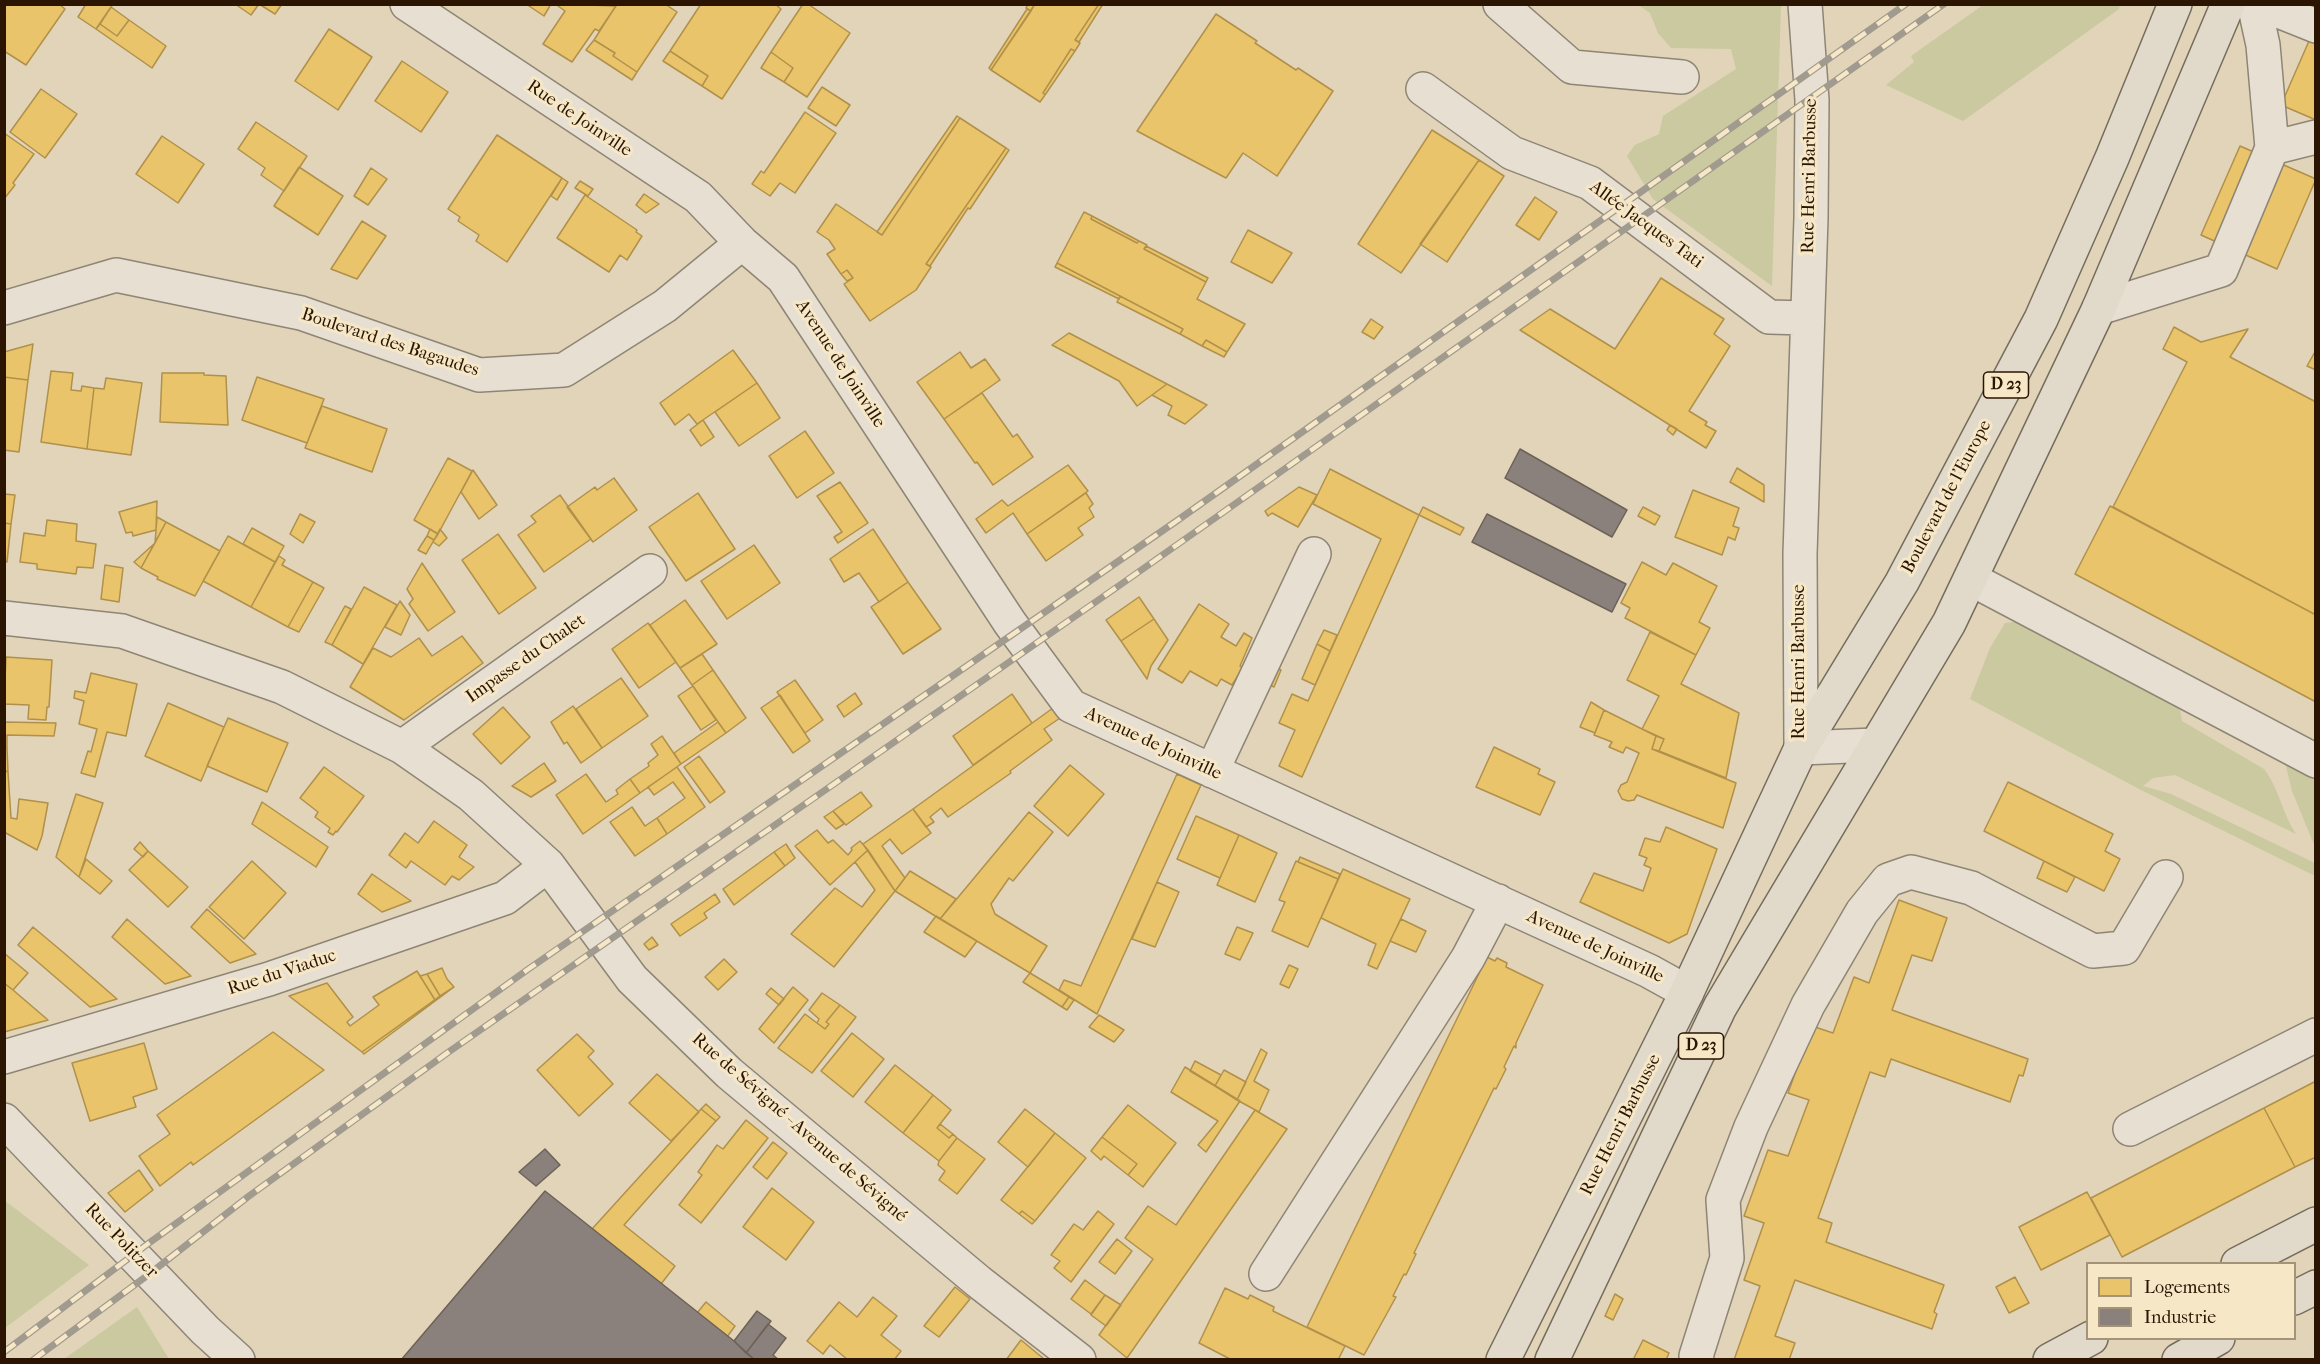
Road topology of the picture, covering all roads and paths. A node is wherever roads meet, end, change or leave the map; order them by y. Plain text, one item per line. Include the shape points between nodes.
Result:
1 (407, 4) edge
2 (1500, 4) edge
3 (1805, 4) edge
4 (2175, 4) edge
5 (2228, 4) edge
6 (2254, 4) edge
7 (2261, 4) edge
8 (2316, 26) edge
9 (1682, 77) dead end
10 (1423, 89) dead end
11 (2316, 137) edge
12 (2272, 148) junction
13 (742, 243) junction
14 (4, 308) edge
15 (2100, 308) junction
16 (1806, 318) junction
17 (1314, 554) dead end
18 (650, 571) dead end
19 (1971, 579) junction
20 (4, 618) edge
21 (1875, 745) junction
22 (402, 747) junction
23 (1801, 748) junction
24 (2316, 761) edge
25 (1212, 771) junction
26 (548, 865) junction
27 (2166, 878) dead end
28 (1498, 901) junction
29 (1687, 992) junction
30 (2316, 1035) edge
31 (4, 1058) edge
32 (4, 1120) edge
33 (2130, 1129) dead end
34 (2316, 1224) edge
35 (2240, 1262) edge
36 (1266, 1274) dead end
37 (2316, 1287) edge
38 (2296, 1297) edge
39 (2087, 1340) edge
40 (2214, 1340) edge
41 (238, 1359) edge
42 (1079, 1359) edge
43 (1503, 1359) edge
44 (1552, 1359) edge
45 (1697, 1359) edge
46 (2050, 1359) edge
47 (2179, 1359) edge

1 - 13 street, Rue de Joinville via 698,197
2 - 9 street via 1572,67
3 - 16 street, Rue Henri Barbusse via 1812,100
4 - 23 main road, Boulevard de l'Europe / D 23 via 2041,319 1902,582
5 - 15 main road, D 23
6 - 12 street via 2263,45
7 - 8 street
10 - 16 street, Allée Jacques Tati via 1512,153 1590,183 1769,317
11 - 12 street
12 - 15 street via 2220,270
13 - 14 street, Boulevard des Bagaudes via 665,306 564,370 479,375 301,313 116,275
13 - 25 street, Avenue de Joinville via 783,278 1010,623 1071,706
15 - 19 main road, D 23
16 - 23 street, Rue Henri Barbusse via 1800,554
17 - 25 street
18 - 22 street, Impasse du Chalet
19 - 21 main road, D 23 via 1944,632
19 - 24 street
20 - 22 street, Rue de Sévigné - Avenue de Sévigné via 122,631 282,687
21 - 23 street
21 - 44 main road, Rue Henri Barbusse / D 23 via 1720,1006
22 - 26 street, Rue de Sévigné - Avenue de Sévigné via 471,795
23 - 29 main road, Rue Henri Barbusse / D 23
25 - 28 street, Avenue de Joinville
26 - 31 street, Rue du Viaduc via 505,898 269,979
26 - 42 street, Rue de Sévigné - Avenue de Sévigné via 632,979 729,1073 979,1282
27 - 45 street via 2124,948 2093,951 1971,888 1911,872 1888,880 1862,912 1808,1005 1751,1127 1723,1200 1727,1258
28 - 29 street, Avenue de Joinville
28 - 36 street via 1468,958
29 - 43 main road, Rue Henri Barbusse / D 23
30 - 33 street
32 - 41 street, Rue Politzer via 205,1330
34 - 35 main road
37 - 38 main road
39 - 46 main road
40 - 47 main road

